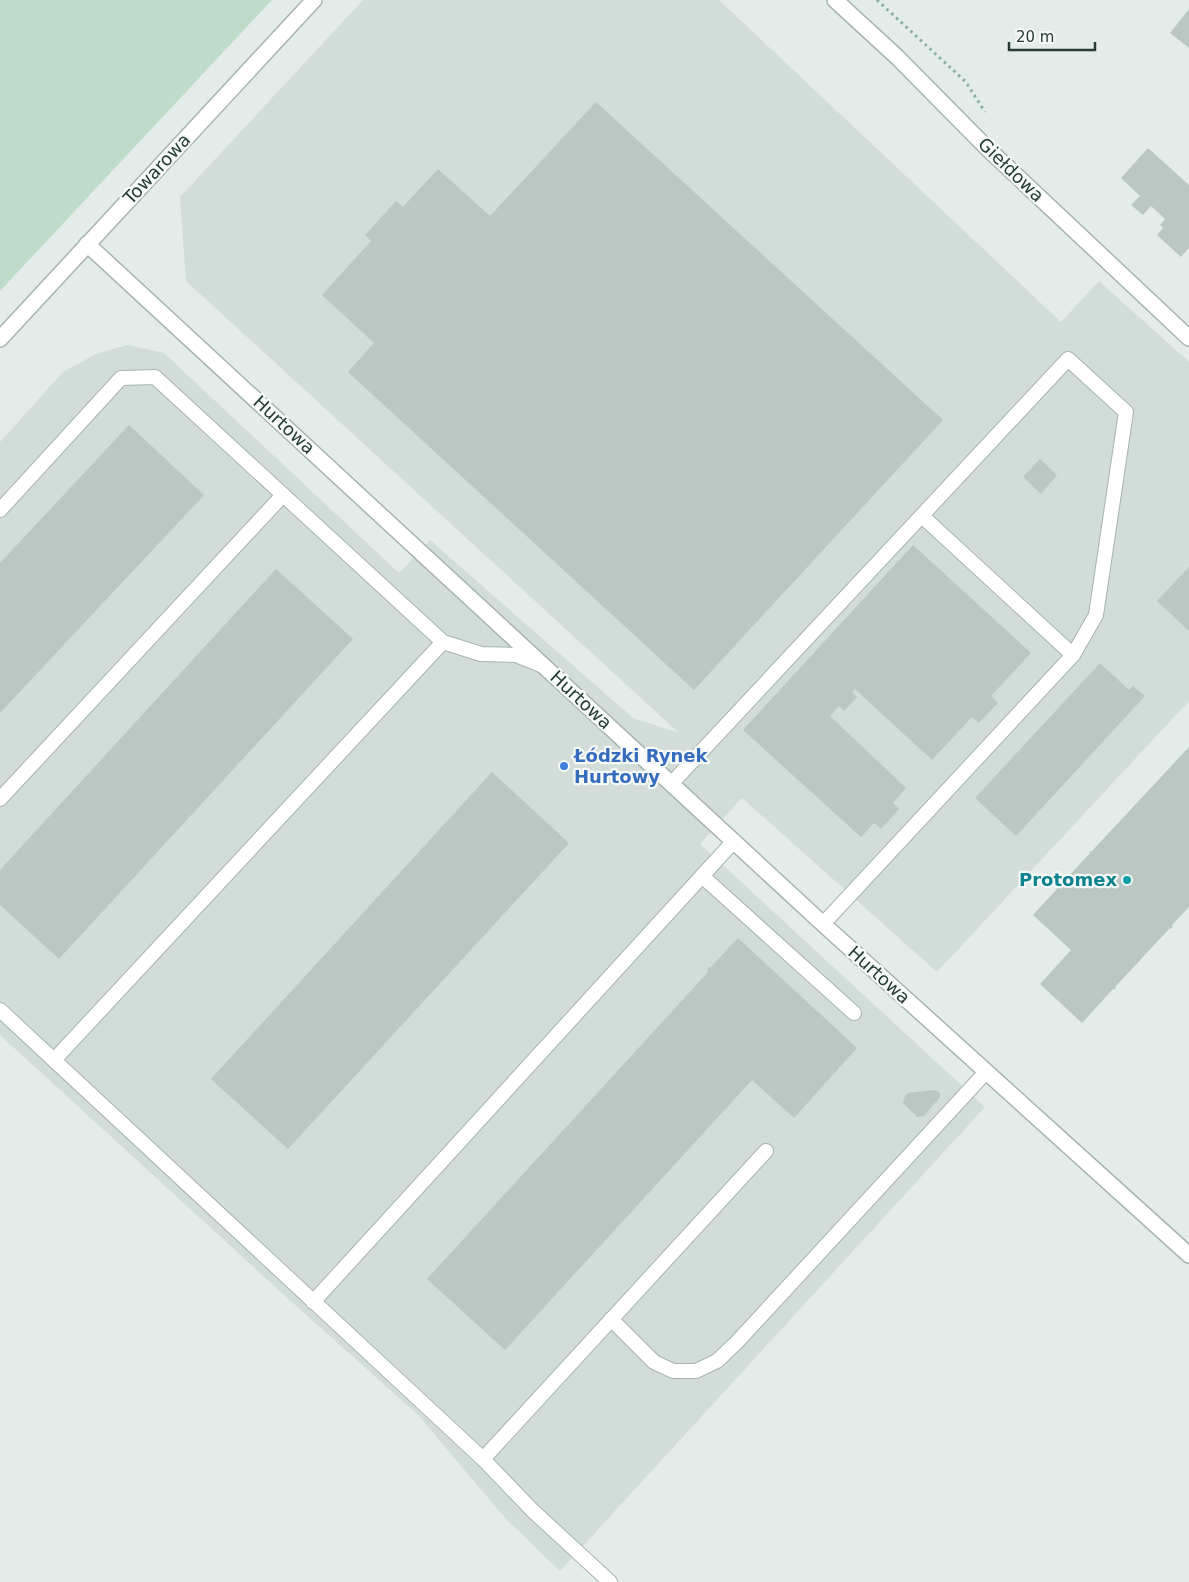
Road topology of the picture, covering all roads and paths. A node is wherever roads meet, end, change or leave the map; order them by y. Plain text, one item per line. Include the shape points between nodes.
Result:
1 (314, 0) edge
2 (835, 0) edge
3 (87, 244) junction
4 (1189, 338) edge
5 (0, 339) edge
6 (283, 494) junction
7 (0, 510) edge
8 (922, 516) junction
9 (443, 642) junction
10 (1073, 655) junction
11 (545, 666) junction
12 (671, 784) junction
13 (0, 799) edge
14 (734, 841) junction
15 (702, 876) junction
16 (823, 924) junction
17 (0, 1010) edge
18 (854, 1012) dead end
19 (54, 1060) junction
20 (986, 1072) junction
21 (766, 1151) dead end
22 (1189, 1255) edge
23 (313, 1302) junction
24 (611, 1320) junction
25 (483, 1458) junction
26 (610, 1582) edge

1 - 3 street, Towarowa
2 - 4 street, Giełdowa
3 - 5 street, Towarowa
3 - 11 street, Hurtowa
6 - 7 lane via 155,377 121,378
6 - 9 lane
6 - 13 lane
8 - 10 lane
8 - 10 lane via 1068,358 1126,412 1096,615
8 - 12 lane
9 - 11 lane via 481,654 516,655
9 - 19 lane
10 - 16 lane
11 - 12 street, Hurtowa
12 - 14 street, Hurtowa
14 - 15 lane
14 - 16 street, Hurtowa
15 - 18 lane
15 - 23 lane
16 - 20 street, Hurtowa
17 - 19 lane
19 - 23 lane
20 - 22 street, Hurtowa
20 - 24 lane via 717,1361 696,1371 673,1371 654,1362
21 - 24 lane
23 - 25 lane
24 - 25 lane
25 - 26 lane via 533,1511

